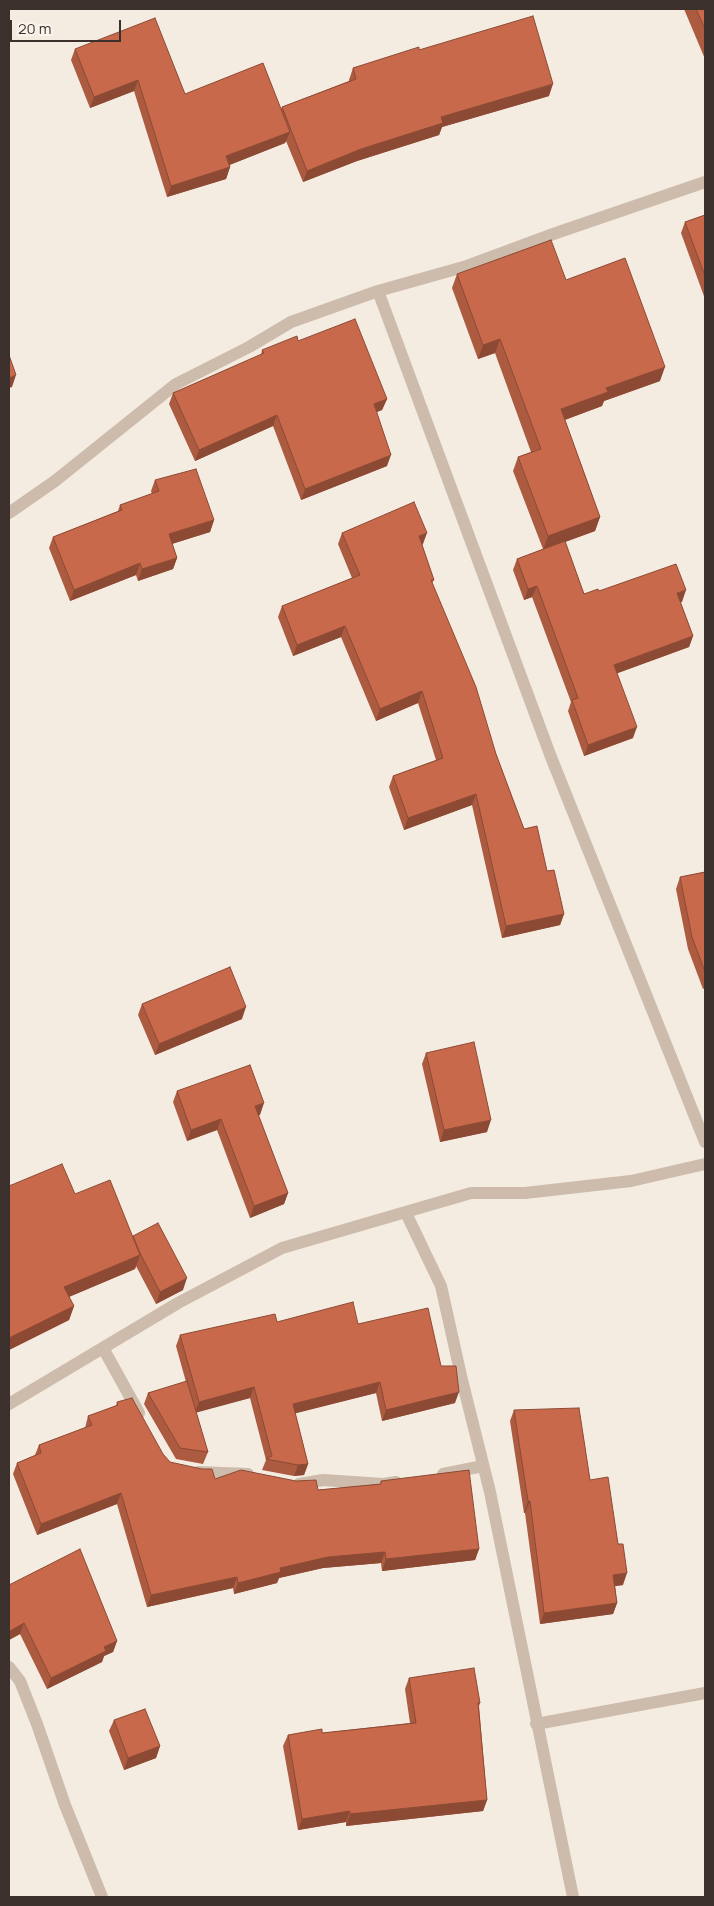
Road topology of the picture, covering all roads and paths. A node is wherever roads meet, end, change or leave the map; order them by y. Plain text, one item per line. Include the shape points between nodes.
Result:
1 (705, 182) edge
2 (378, 291) junction
3 (9, 513) edge
4 (705, 1142) edge
5 (705, 1164) edge
6 (406, 1213) junction
7 (103, 1348) junction
8 (9, 1404) edge
9 (146, 1425) edge
10 (483, 1466) junction
11 (183, 1469) edge
12 (262, 1476) edge
13 (429, 1477) edge
14 (411, 1480) edge
15 (287, 1482) edge
16 (9, 1667) edge
17 (705, 1693) edge
18 (536, 1724) junction
19 (102, 1897) edge
20 (573, 1897) edge

1 - 2 street via 467,266
2 - 3 street via 291,322 250,347 176,384 55,481
2 - 4 street via 551,757
5 - 6 street via 631,1182 526,1193 470,1193
6 - 7 street via 282,1248 178,1303
6 - 10 street via 441,1286
7 - 8 street
7 - 9 street
10 - 13 street
10 - 18 street
11 - 12 street
14 - 15 street via 383,1484 323,1480 303,1484
16 - 19 street via 20,1681
17 - 18 street
18 - 20 street

